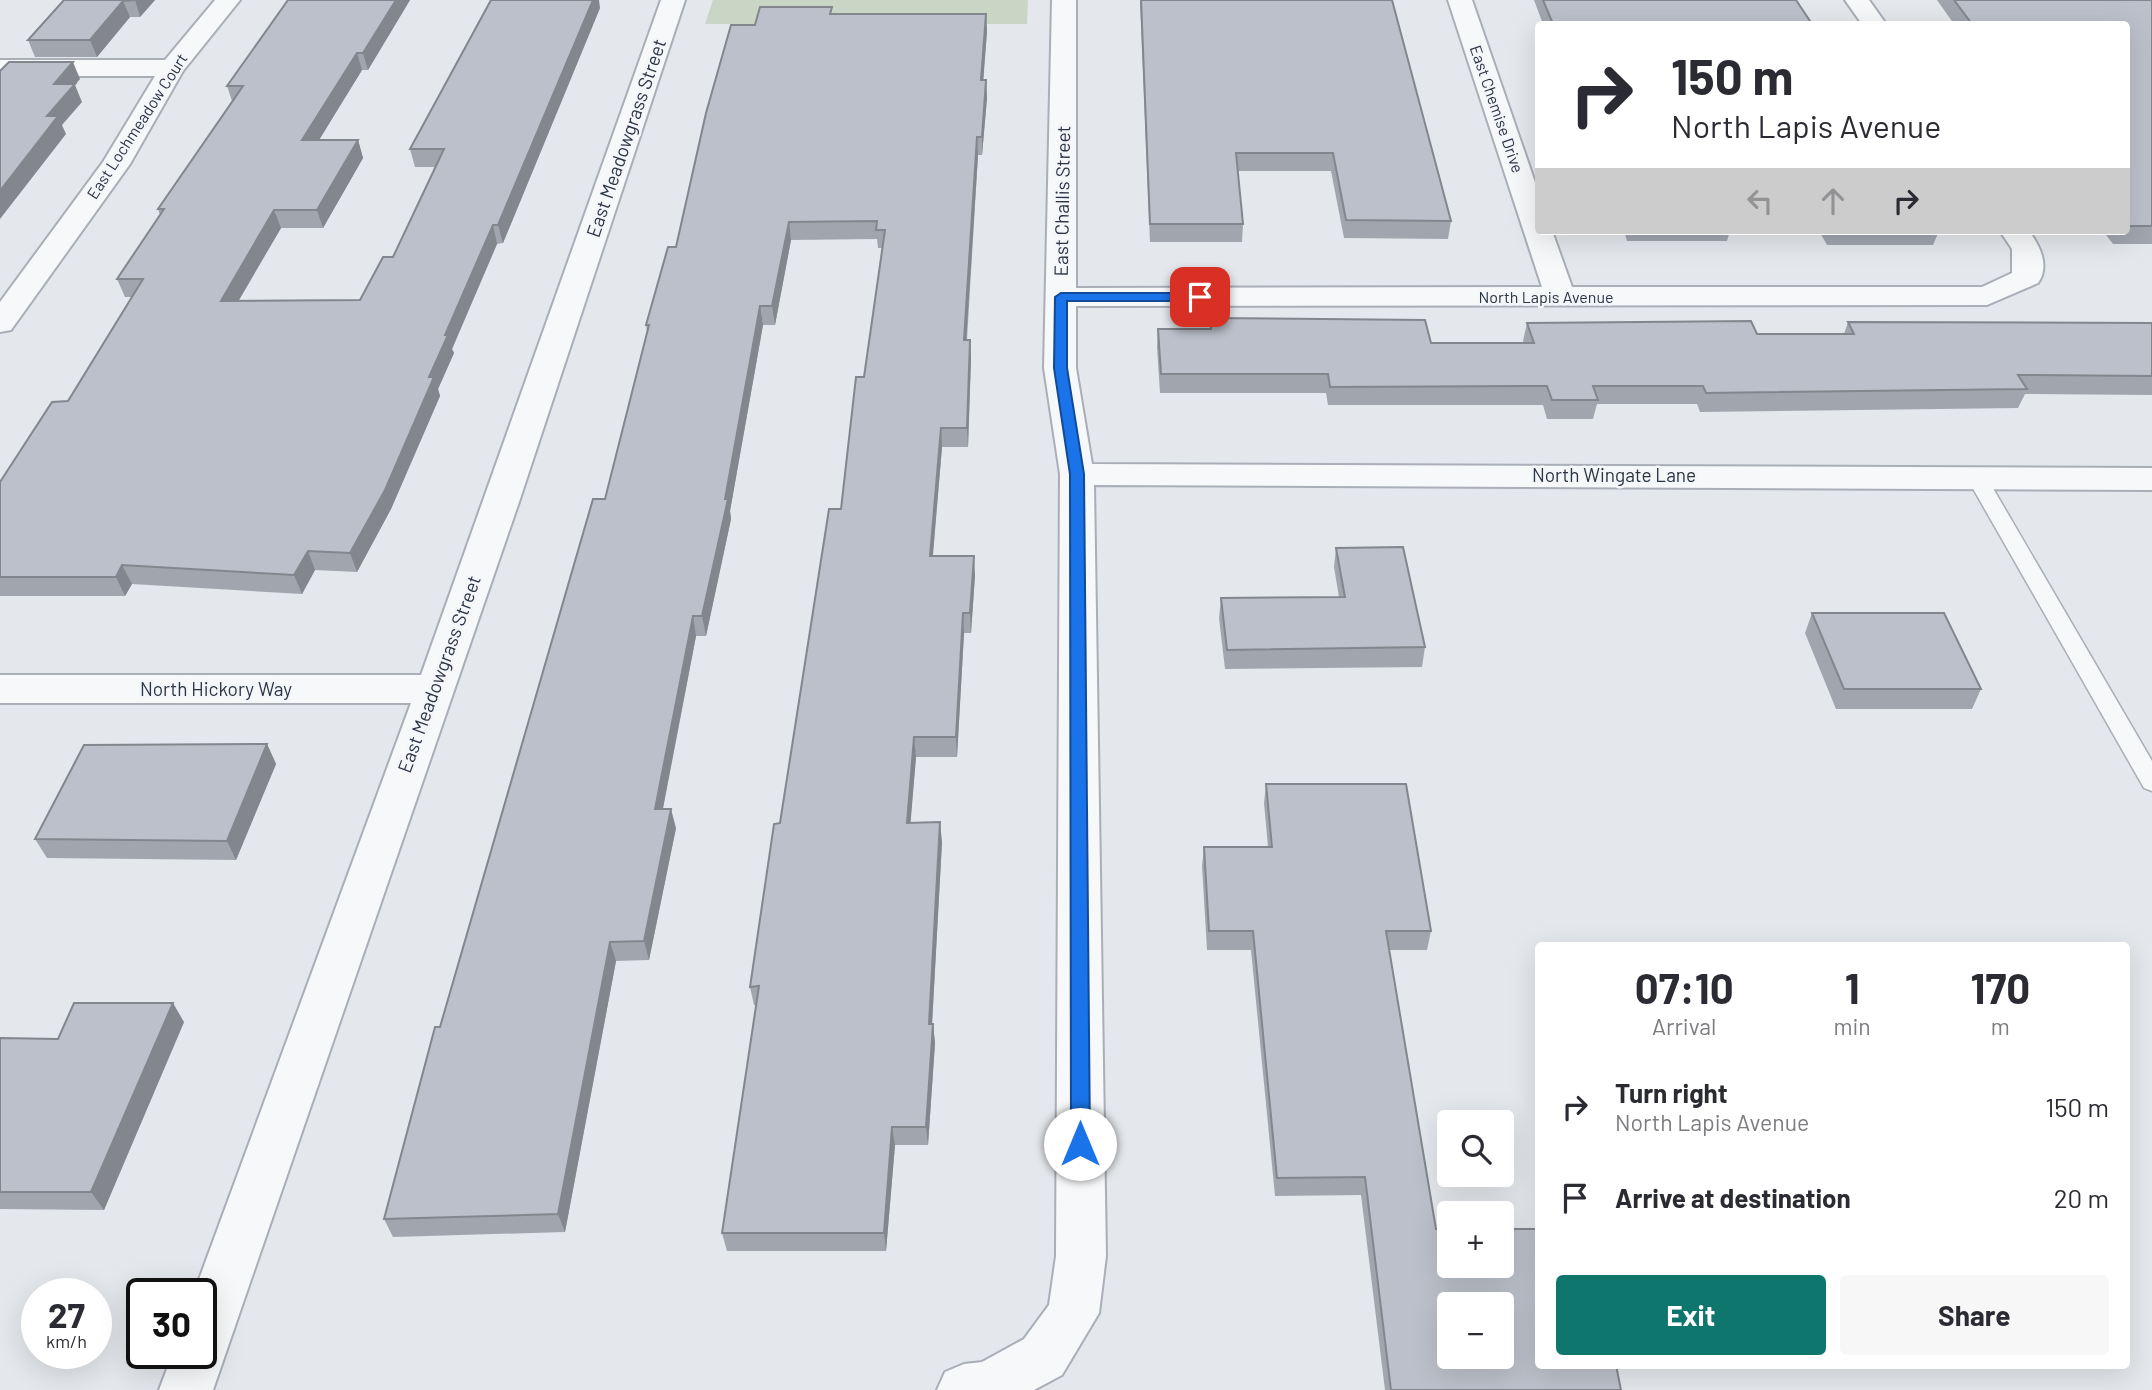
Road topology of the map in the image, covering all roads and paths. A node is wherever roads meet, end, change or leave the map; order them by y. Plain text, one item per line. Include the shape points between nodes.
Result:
1 (228, 0) edge
2 (673, 0) edge
3 (1064, 0) edge
4 (1461, 0) edge
5 (1857, 0) edge
6 (1872, 21) edge
7 (0, 68) edge
8 (172, 68) junction
9 (1535, 222) edge
10 (1539, 235) edge
11 (2017, 235) edge
12 (1061, 297) junction
13 (1560, 297) junction
14 (0, 323) edge
15 (1077, 474) junction
16 (1977, 478) junction
17 (2152, 480) edge
18 (0, 689) edge
19 (433, 689) junction
20 (2152, 782) edge
21 (217, 1301) edge
22 (193, 1369) edge
23 (186, 1390) edge
24 (964, 1390) edge

1 - 8 street, East Lochmeadow Court
2 - 19 street, East Meadowgrass Street via 502,502
3 - 12 street, East Challis Street
4 - 9 street, East Chemise Drive
5 - 6 street
7 - 8 street
8 - 14 street, East Lochmeadow Court via 116,164
10 - 13 street, East Chemise Drive
11 - 13 street, North Lapis Avenue via 2027,250 2028,277 1987,296
12 - 13 street, North Lapis Avenue
12 - 15 street, East Challis Street via 1060,368
15 - 16 street, North Wingate Lane
15 - 24 street, East Challis Street via 1081,1256 1073,1313 1043,1357 988,1387
16 - 17 street, North Wingate Lane
16 - 20 lane
18 - 19 street, North Hickory Way
19 - 21 street, East Meadowgrass Street
22 - 23 street

